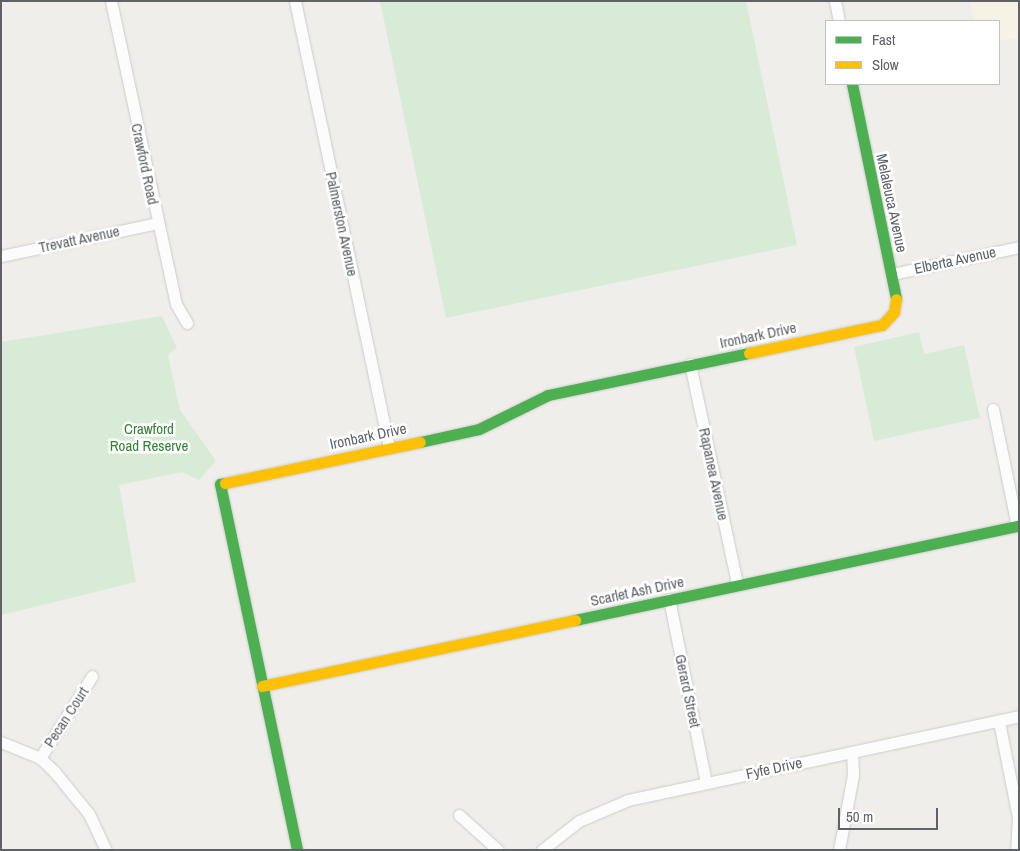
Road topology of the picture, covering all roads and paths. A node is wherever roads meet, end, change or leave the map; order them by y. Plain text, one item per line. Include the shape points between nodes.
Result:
1 (111, 1) edge
2 (295, 1) edge
3 (835, 1) edge
4 (839, 20) edge
5 (852, 85) edge
6 (157, 223) junction
7 (1019, 247) edge
8 (1, 256) edge
9 (892, 274) junction
10 (187, 323) dead end
11 (882, 325) joint
12 (690, 364) junction
13 (993, 409) dead end
14 (389, 447) junction
15 (1018, 526) edge
16 (737, 584) junction
17 (669, 600) junction
18 (92, 676) dead end
19 (262, 686) junction
20 (1019, 716) edge
21 (999, 722) junction
22 (1, 742) edge
23 (852, 752) junction
24 (40, 758) junction
25 (706, 782) junction
26 (459, 815) dead end
27 (106, 850) edge
28 (297, 850) edge
29 (498, 850) edge
30 (542, 850) edge
31 (839, 850) edge
32 (1016, 850) edge

1 - 6 street, Crawford Road
2 - 14 street, Palmerston Avenue
3 - 4 street
5 - 9 street, Melaleuca Avenue
6 - 8 street, Trevatt Avenue
6 - 10 street, Crawford Road via 176,304
7 - 9 street, Elberta Avenue
9 - 11 street, Melaleuca Avenue via 896,295 894,312
11 - 12 street, Ironbark Drive
12 - 14 street, Ironbark Drive via 548,395 479,429
12 - 16 street, Rapanea Avenue
13 - 15 street
14 - 19 street, Ironbark Drive via 220,484
15 - 16 street, Scarlet Ash Drive
16 - 17 street, Scarlet Ash Drive
17 - 19 street, Scarlet Ash Drive
17 - 25 street, Gerard Street
18 - 24 street, Pecan Court
19 - 28 street, Ironbark Drive
20 - 21 street, Fyfe Drive
21 - 23 street, Fyfe Drive
21 - 32 street via 1018,818
22 - 24 street
23 - 25 street, Fyfe Drive
23 - 31 street via 853,775
24 - 27 street via 78,798 98,828
25 - 30 street, Fyfe Drive via 613,804 579,821
26 - 29 street

